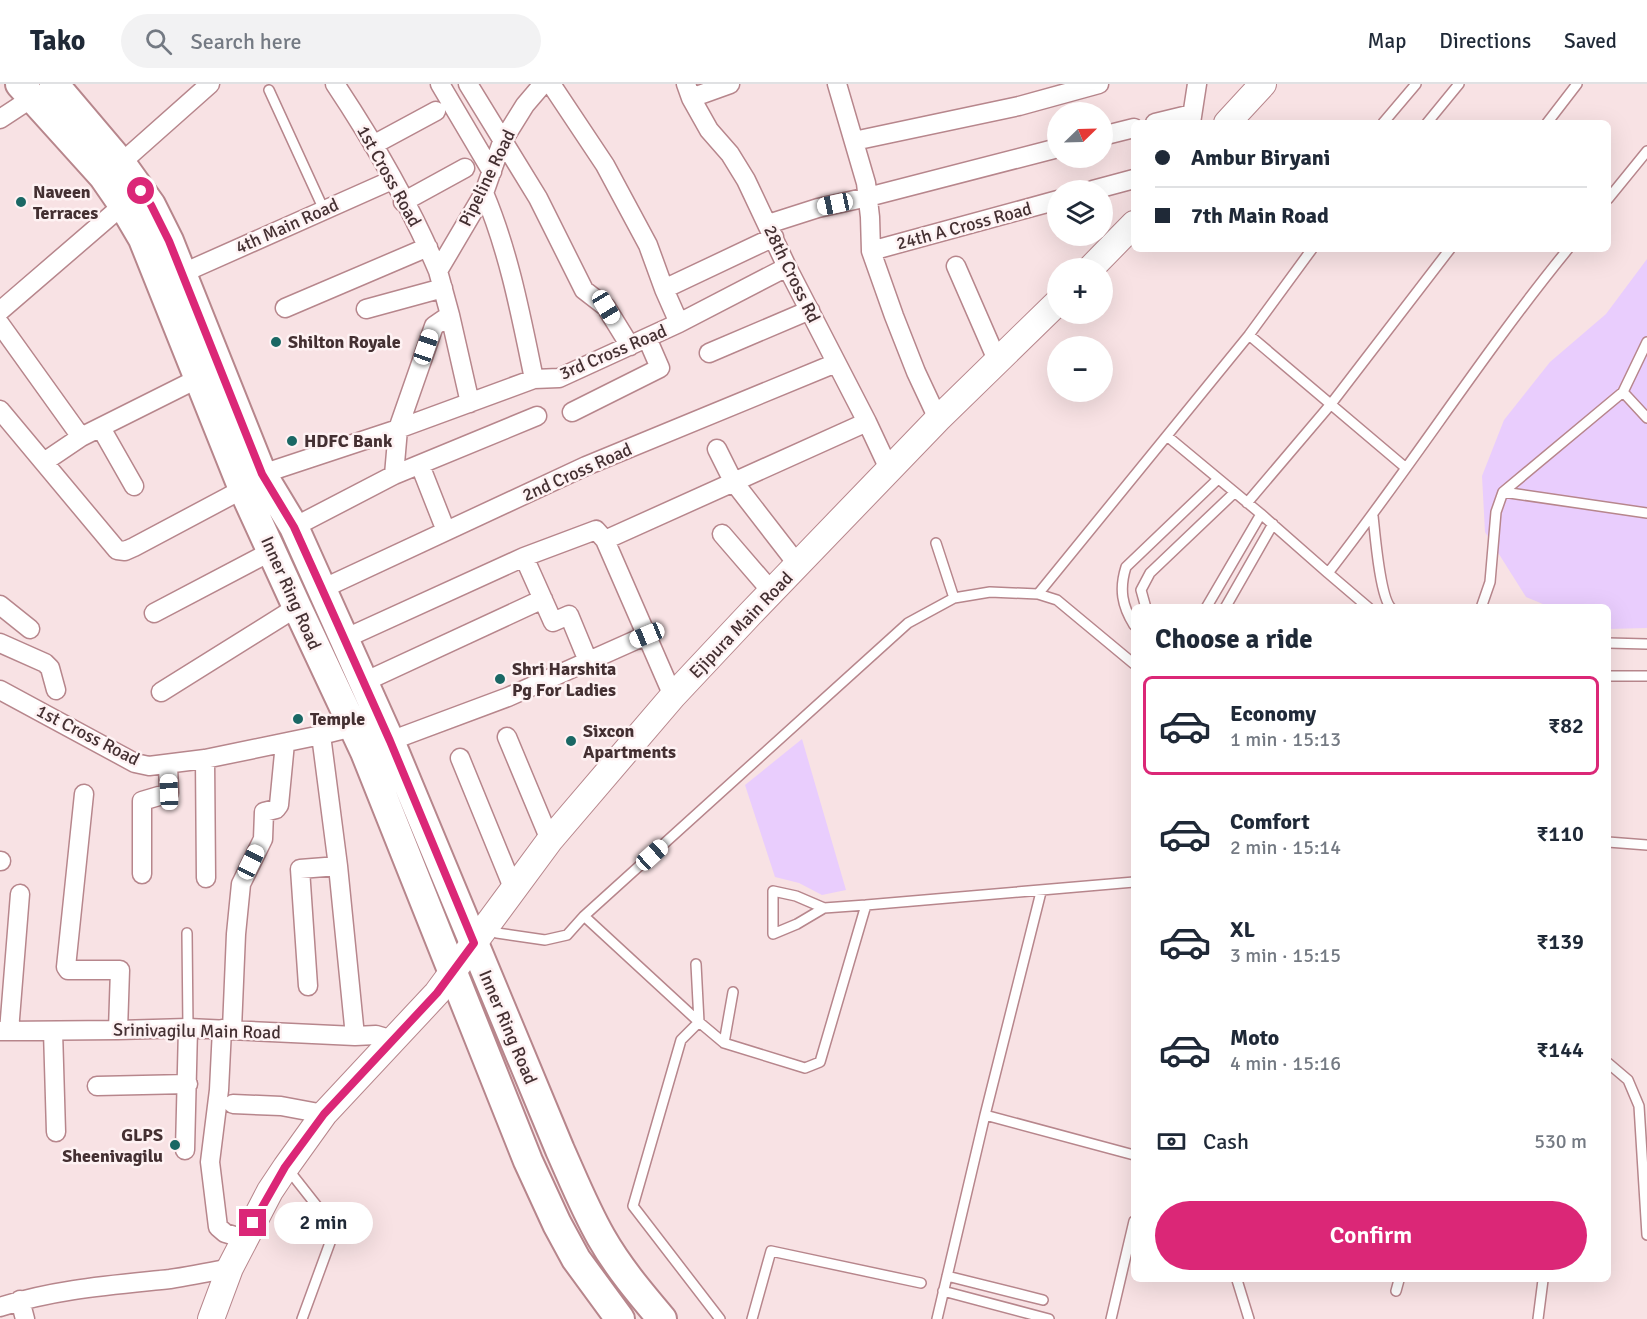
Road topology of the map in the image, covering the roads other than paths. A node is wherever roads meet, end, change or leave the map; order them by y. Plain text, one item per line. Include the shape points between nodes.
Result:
1 (210, 84) edge
2 (440, 84) edge
3 (468, 84) edge
4 (543, 84) edge
5 (551, 84) edge
6 (730, 84) edge
7 (837, 84) edge
8 (1099, 84) edge
9 (1197, 84) edge
10 (1263, 84) edge
11 (1416, 84) edge
12 (1459, 84) edge
13 (1577, 84) edge
14 (341, 86) edge
15 (36, 89) edge
16 (269, 90) dead end
17 (688, 91) edge
18 (436, 111) dead end
19 (1192, 118) edge
20 (0, 119) edge
21 (1230, 120) edge
22 (1386, 120) edge
23 (1429, 120) edge
24 (1549, 120) edge
25 (1131, 129) edge
26 (1113, 133) edge
27 (854, 141) junction
28 (502, 142) junction
29 (372, 145) junction
30 (1047, 151) edge
31 (1647, 151) edge
32 (121, 163) junction
33 (465, 168) dead end
34 (492, 172) junction
35 (392, 180) junction
36 (1131, 180) edge
37 (1113, 185) edge
38 (484, 193) junction
39 (1611, 195) edge
40 (868, 197) junction
41 (404, 202) junction
42 (1047, 203) edge
43 (123, 205) junction
44 (324, 210) junction
45 (1131, 227) edge
46 (771, 231) junction
47 (428, 248) junction
48 (871, 251) junction
49 (1310, 252) edge
50 (1448, 252) edge
51 (1566, 252) edge
52 (1101, 258) edge
53 (956, 266) dead end
54 (787, 267) junction
55 (183, 273) junction
56 (441, 279) junction
57 (664, 290) junction
58 (285, 308) dead end
59 (366, 309) dead end
60 (810, 310) junction
61 (0, 311) edge
62 (1047, 312) edge
63 (450, 315) junction
64 (679, 323) junction
65 (0, 324) edge
66 (1249, 335) junction
67 (647, 338) junction
68 (1647, 342) edge
69 (630, 346) junction
70 (709, 353) dead end
71 (997, 360) junction
72 (836, 363) junction
73 (199, 378) junction
74 (534, 379) junction
75 (1623, 392) junction
76 (470, 403) junction
77 (1331, 404) junction
78 (0, 410) edge
79 (572, 412) dead end
80 (537, 416) dead end
81 (1647, 418) edge
82 (938, 419) junction
83 (867, 422) junction
84 (101, 428) junction
85 (398, 429) junction
86 (1167, 436) junction
87 (81, 437) junction
88 (717, 449) dead end
89 (44, 462) junction
90 (420, 465) junction
91 (1406, 468) junction
92 (889, 469) junction
93 (394, 475) junction
94 (1218, 479) junction
95 (253, 481) junction
96 (733, 481) junction
97 (134, 486) dead end
98 (1503, 492) junction
99 (1234, 493) junction
100 (1247, 503) junction
101 (1647, 513) edge
102 (1261, 514) junction
103 (1373, 516) junction
104 (1273, 524) junction
105 (294, 527) junction
106 (446, 531) junction
107 (722, 534) dead end
108 (605, 540) junction
109 (936, 543) dead end
110 (272, 551) junction
111 (524, 557) junction
112 (798, 565) junction
113 (1328, 573) junction
114 (322, 589) junction
115 (772, 592) junction
116 (1038, 594) junction
117 (954, 598) junction
118 (543, 599) junction
119 (1145, 604) edge
120 (1208, 604) edge
121 (1227, 604) edge
122 (1364, 604) edge
123 (1387, 604) edge
124 (1482, 604) edge
125 (0, 605) edge
126 (297, 607) junction
127 (154, 613) dead end
128 (1131, 619) edge
129 (30, 628) dead end
130 (647, 635) junction
131 (345, 639) junction
132 (0, 643) edge
133 (1611, 643) edge
134 (1647, 644) edge
135 (588, 661) junction
136 (1131, 662) edge
137 (1611, 676) edge
138 (1647, 676) edge
139 (364, 682) junction
140 (0, 690) edge
141 (56, 690) dead end
142 (161, 692) dead end
143 (673, 696) junction
144 (353, 727) junction
145 (321, 735) junction
146 (507, 737) dead end
147 (390, 741) junction
148 (285, 743) junction
149 (460, 758) dead end
150 (205, 759) junction
151 (168, 764) junction
152 (84, 794) dead end
153 (550, 840) junction
154 (1611, 842) edge
155 (1647, 845) edge
156 (338, 866) junction
157 (142, 874) dead end
158 (206, 878) dead end
159 (1131, 882) edge
160 (514, 890) junction
161 (1041, 892) junction
162 (20, 894) dead end
163 (866, 905) junction
164 (824, 908) junction
165 (584, 916) junction
166 (187, 933) dead end
167 (480, 934) junction
168 (696, 964) dead end
169 (453, 973) junction
170 (308, 986) dead end
171 (733, 992) dead end
172 (699, 1022) junction
173 (188, 1028) junction
174 (227, 1029) junction
175 (118, 1030) junction
176 (4, 1031) edge
177 (53, 1031) junction
178 (355, 1036) junction
179 (393, 1040) junction
180 (724, 1043) junction
181 (1611, 1066) edge
182 (188, 1084) junction
183 (97, 1086) dead end
184 (233, 1104) dead end
185 (1643, 1104) edge
186 (324, 1114) junction
187 (985, 1115) junction
188 (56, 1132) dead end
189 (184, 1150) dead end
190 (1131, 1154) edge
191 (285, 1167) junction
192 (1647, 1234) edge
193 (245, 1239) junction
194 (1130, 1258) edge
195 (230, 1268) junction
196 (946, 1276) junction
197 (1238, 1282) edge
198 (1398, 1282) edge
199 (1543, 1282) edge
200 (921, 1283) dead end
201 (943, 1291) junction
202 (1396, 1292) dead end
203 (20, 1300) junction
204 (1043, 1300) dead end
205 (0, 1307) edge
206 (26, 1319) edge
207 (211, 1319) edge
208 (302, 1319) edge
209 (620, 1319) edge
210 (662, 1319) edge
211 (720, 1319) edge
212 (752, 1319) edge
213 (936, 1319) edge
214 (1049, 1319) edge
215 (1111, 1319) edge
216 (1249, 1319) edge
217 (1538, 1319) edge

1 - 32 street
2 - 34 street
3 - 28 street
4 - 28 street, Pipeline Road
5 - 57 street via 605,165 648,245
6 - 17 street
7 - 27 street
8 - 27 street via 1018,106
9 - 19 street
10 - 21 street
11 - 22 lane
12 - 23 lane
13 - 24 lane
14 - 29 street, 1st Cross Road
15 - 20 street
15 - 32 main road, Inner Ring Road
15 - 43 main road, Inner Ring Road
16 - 44 lane
17 - 46 street, 28th Cross Rd via 709,130 730,154
18 - 29 street
25 - 26 street
27 - 40 street
28 - 34 street, Pipeline Road
28 - 69 street via 538,198 584,290 606,307
29 - 35 street, 1st Cross Road
30 - 40 street
31 - 39 lane
32 - 55 main road, Inner Ring Road via 151,205
33 - 41 street
34 - 38 street, Pipeline Road
35 - 41 street, 1st Cross Road
35 - 44 street, 4th Main Road
36 - 37 street
38 - 56 street, Pipeline Road
38 - 74 street via 511,273
40 - 46 street via 818,208
40 - 48 street
41 - 47 street, 1st Cross Road
42 - 48 street, 24th A Cross Road
43 - 61 street
43 - 73 main road, Inner Ring Road via 143,238
44 - 55 street, 4th Main Road
45 - 52 street
46 - 54 street, 28th Cross Rd
46 - 57 street
47 - 56 street, 1st Cross Road
47 - 58 street
48 - 82 street
49 - 66 lane
50 - 77 lane
51 - 91 lane via 1528,297
53 - 71 street
54 - 60 street, 28th Cross Rd
54 - 64 street, 3rd Cross Road
55 - 95 main road, Inner Ring Road
56 - 59 street
56 - 63 street
57 - 64 street
60 - 70 street
60 - 72 street, 28th Cross Rd
62 - 71 street, Ejipura Main Road
63 - 76 street
63 - 85 street via 434,326
64 - 67 street, 3rd Cross Road
65 - 87 street
66 - 77 lane
66 - 86 lane
67 - 69 street, 3rd Cross Road
67 - 79 street via 660,368
68 - 75 lane
69 - 74 street, 3rd Cross Road via 559,378
71 - 82 street, Ejipura Main Road
72 - 83 street, 28th Cross Rd
72 - 106 street, 2nd Cross Road via 586,466
73 - 84 street
73 - 95 main road, Inner Ring Road
74 - 76 street, 3rd Cross Road
75 - 81 lane
75 - 98 lane
76 - 85 street, 3rd Cross Road
77 - 91 lane
77 - 100 lane
78 - 89 street
80 - 90 street
82 - 92 street, Ejipura Main Road
83 - 92 street, 28th Cross Rd
83 - 96 street
84 - 87 street
84 - 97 street
85 - 93 street
85 - 95 street, 3rd Cross Road
86 - 94 lane
86 - 116 lane
87 - 89 street
88 - 96 street
89 - 95 street, 3rd Cross Road via 113,548 120,551
90 - 93 street
90 - 106 street
91 - 103 lane
92 - 112 street, Ejipura Main Road
93 - 105 street
94 - 99 lane
94 - 128 lane via 1126,567 1121,595
95 - 105 main road, Inner Ring Road
95 - 110 main road, Inner Ring Road
96 - 108 street
96 - 112 street
98 - 101 lane
98 - 124 lane via 1496,512 1490,582
99 - 100 lane
99 - 119 lane via 1150,573 1142,590
100 - 102 lane
102 - 104 lane
102 - 120 lane
103 - 113 lane
103 - 123 lane
104 - 113 lane
104 - 121 lane
105 - 114 main road, Inner Ring Road
106 - 114 street, 2nd Cross Road
107 - 115 street
108 - 111 street via 596,530
108 - 130 street
109 - 117 lane
110 - 126 main road, Inner Ring Road
110 - 127 street
111 - 118 street
111 - 131 street
112 - 115 street, Ejipura Main Road
113 - 122 lane
114 - 131 main road, Inner Ring Road
115 - 143 street, Ejipura Main Road
116 - 117 lane via 990,592
116 - 136 lane via 1057,600
117 - 165 lane via 908,623
118 - 135 street via 553,622 569,615
118 - 139 street
125 - 129 street
126 - 142 street
126 - 144 main road, Inner Ring Road
130 - 135 street
130 - 143 street
131 - 139 main road, Inner Ring Road
132 - 141 street via 45,663
133 - 134 lane
135 - 147 street via 508,697
137 - 138 lane
139 - 147 main road, Inner Ring Road
140 - 151 street, 1st Cross Road via 135,763
143 - 153 street, Ejipura Main Road
144 - 145 street, 1st Cross Road
144 - 169 main road, Inner Ring Road
145 - 148 street, 1st Cross Road
145 - 156 street
146 - 153 street
147 - 167 main road, Inner Ring Road
148 - 150 street, 1st Cross Road
148 - 174 street via 279,805 264,812 263,839 241,884
149 - 160 street
150 - 151 street, 1st Cross Road
150 - 158 street
151 - 157 street via 169,792 142,801
152 - 175 street via 66,967 120,970
153 - 160 street, Ejipura Main Road
154 - 155 lane
156 - 170 street via 300,869
156 - 178 street
159 - 161 lane
160 - 167 street, Ejipura Main Road
161 - 163 lane
161 - 187 lane
162 - 176 street
163 - 164 lane
163 - 180 lane via 820,1062 805,1068
164 - 164 lane via 773,891 773,934 797,924
165 - 167 lane via 567,935 545,939
165 - 172 lane
166 - 173 lane
167 - 169 street, Ejipura Main Road
167 - 210 main road, Inner Ring Road via 560,1150 588,1212 602,1239
168 - 172 lane
169 - 179 street, Ejipura Main Road
169 - 209 main road, Inner Ring Road via 557,1224 576,1259
171 - 180 lane
172 - 180 lane
172 - 211 lane via 681,1040 633,1206
173 - 174 street, Srinivagilu Main Road
173 - 175 street, Srinivagilu Main Road
173 - 182 street
174 - 178 street, Srinivagilu Main Road
174 - 193 street via 210,1162 218,1227
175 - 177 street, Srinivagilu Main Road
176 - 177 street, Srinivagilu Main Road
177 - 188 street
178 - 179 street, Srinivagilu Main Road via 376,1035
179 - 186 street, Ejipura Main Road
181 - 185 lane via 1628,1080
182 - 183 street
182 - 189 street
184 - 186 street via 281,1106
185 - 192 lane
186 - 191 street, Ejipura Main Road
187 - 190 lane
187 - 196 lane
191 - 193 street, Ejipura Main Road
191 - 208 lane via 335,1229
193 - 195 street, Ejipura Main Road
194 - 215 lane
195 - 203 street
195 - 207 street, Ejipura Main Road
196 - 201 lane
196 - 204 lane
197 - 216 lane
198 - 202 lane
199 - 217 lane
200 - 212 lane via 771,1251
201 - 213 lane
201 - 214 lane
203 - 205 street
203 - 206 street

